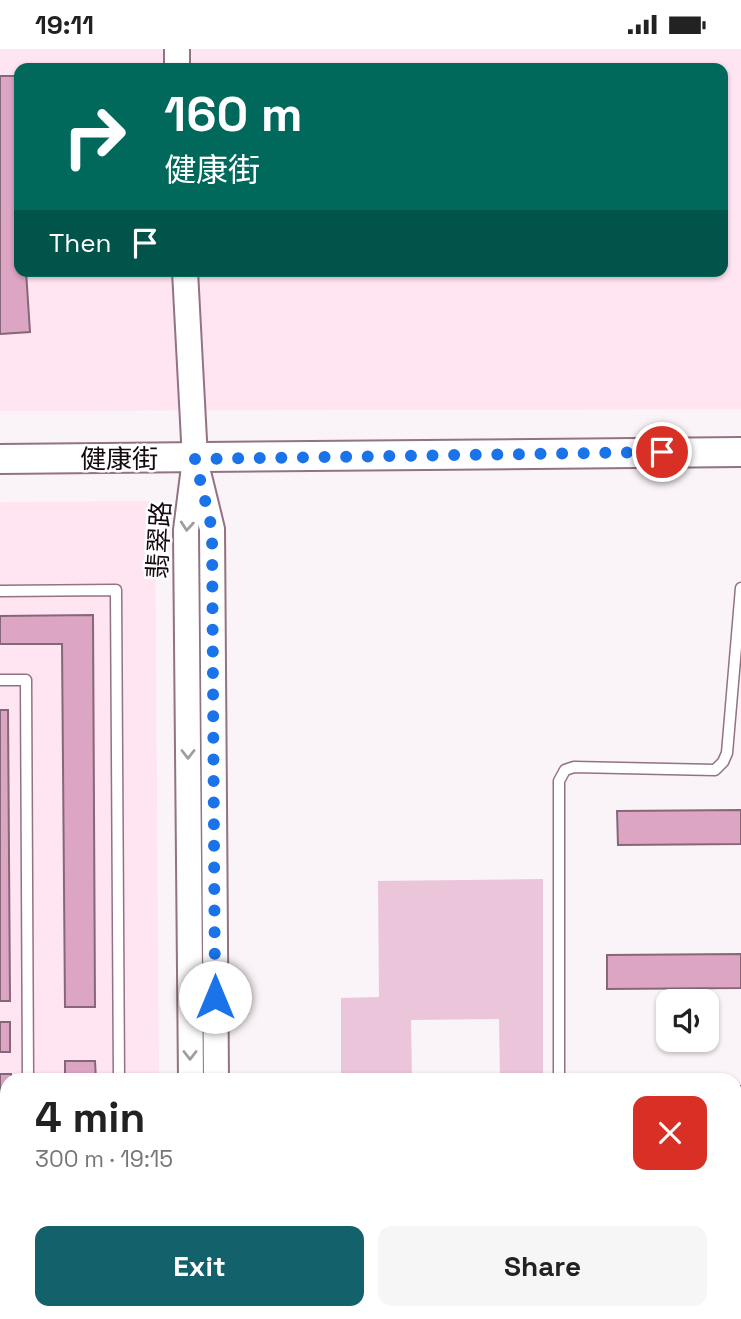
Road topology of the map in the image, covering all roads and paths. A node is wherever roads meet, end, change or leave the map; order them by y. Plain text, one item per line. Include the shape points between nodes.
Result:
1 (185, 277) edge
2 (741, 451) edge
3 (0, 459) edge
4 (195, 459) junction
5 (741, 588) edge
6 (0, 591) edge
7 (0, 680) edge
8 (28, 1073) edge
9 (119, 1073) edge
10 (191, 1073) edge
11 (216, 1073) edge
12 (559, 1073) edge

1 - 4 street
2 - 4 main road, 健康街
3 - 4 main road, 健康街
4 -> 10 street, 翡翠路 via 186,530
4 - 11 street, 翡翠路 via 212,529
5 - 12 lane via 723,762 715,769 574,767 565,770 559,781
6 - 9 lane via 116,590
7 - 8 lane via 26,680

